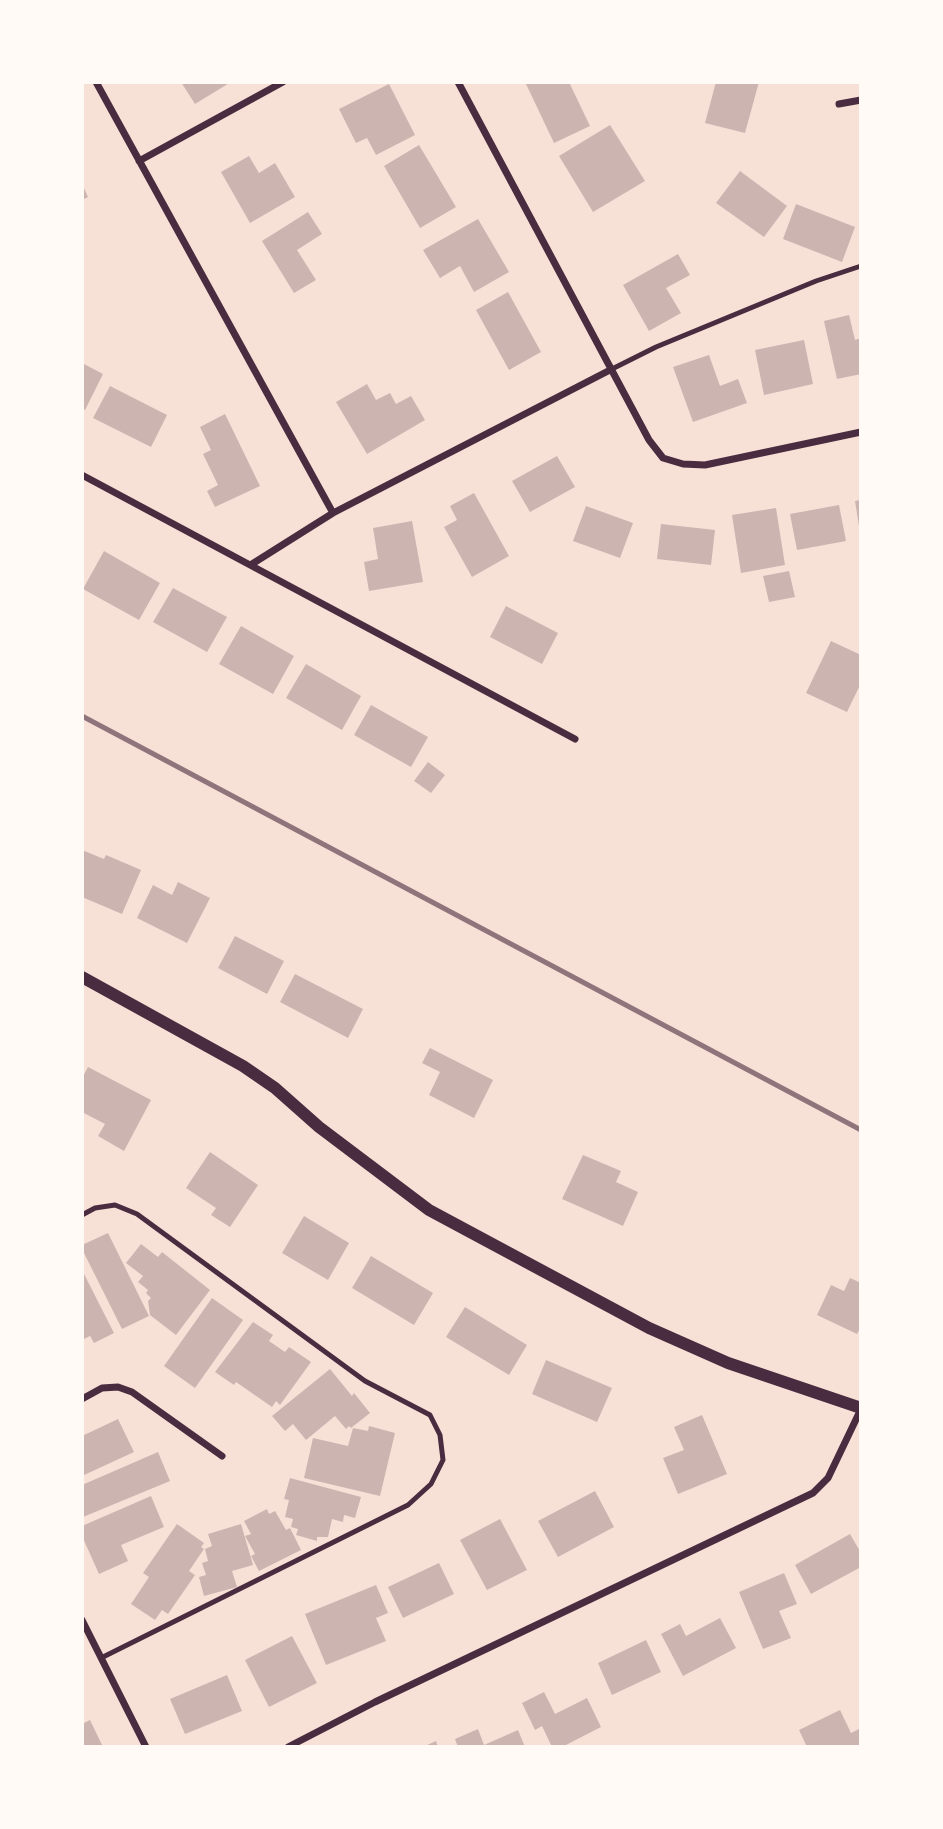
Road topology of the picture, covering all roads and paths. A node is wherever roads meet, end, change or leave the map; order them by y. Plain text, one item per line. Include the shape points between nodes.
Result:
1 (96, 82) edge
2 (283, 82) edge
3 (458, 82) edge
4 (861, 100) edge
5 (839, 104) dead end
6 (139, 161) junction
7 (861, 266) edge
8 (612, 369) junction
9 (861, 432) edge
10 (82, 475) edge
11 (333, 513) junction
12 (252, 564) junction
13 (575, 739) dead end
14 (82, 977) edge
15 (82, 1215) edge
16 (82, 1399) edge
17 (861, 1409) edge
18 (222, 1456) dead end
19 (82, 1620) edge
20 (101, 1658) junction
21 (146, 1747) edge
22 (288, 1747) edge

1 - 6 street
2 - 6 street
3 - 8 street
4 - 5 street
6 - 11 street
7 - 8 lane via 680,337
8 - 9 street via 649,440 663,458 683,464 705,465
8 - 11 street
10 - 12 street
11 - 12 street
12 - 13 street
14 - 17 street via 243,1066 429,1210 649,1328 728,1363
15 - 20 lane via 115,1205 137,1214 365,1381 430,1415 440,1435 443,1460 431,1484 408,1504
16 - 18 street via 102,1388 132,1392
17 - 22 street via 828,1478 813,1493
19 - 20 street
20 - 21 street

